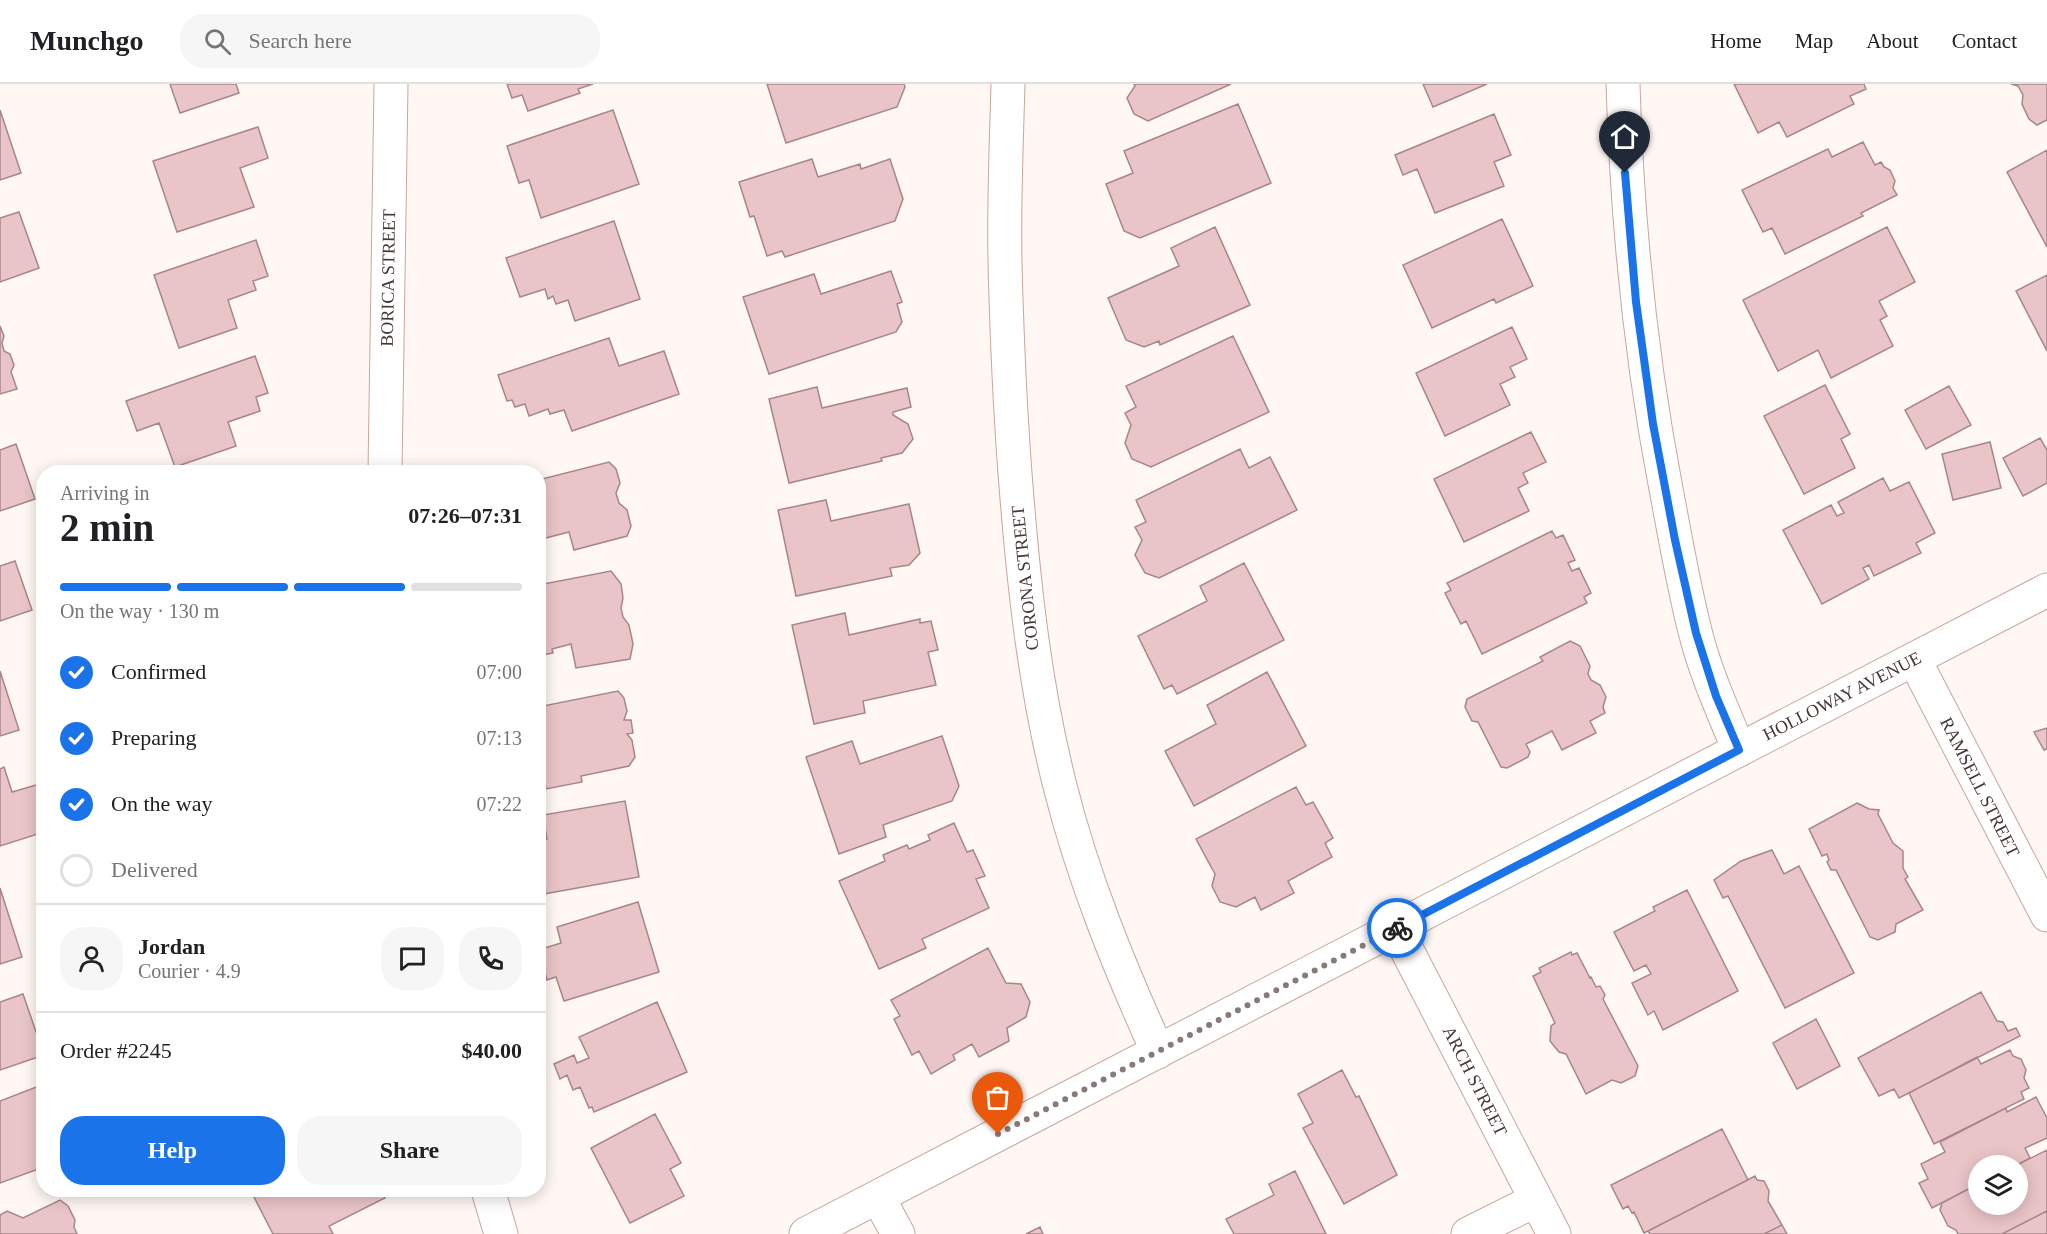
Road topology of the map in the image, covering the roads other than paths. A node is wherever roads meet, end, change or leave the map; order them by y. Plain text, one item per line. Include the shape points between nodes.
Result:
1 (391, 84) edge
2 (1008, 84) edge
3 (1623, 84) edge
4 (385, 465) edge
5 (2047, 590) edge
6 (1914, 659) junction
7 (1739, 750) junction
8 (2047, 915) edge
9 (1396, 928) junction
10 (1158, 1052) junction
11 (490, 1197) edge
12 (878, 1197) junction
13 (1536, 1200) junction
14 (501, 1234) edge
15 (806, 1234) edge
16 (898, 1234) edge
17 (1468, 1234) edge
18 (1554, 1234) edge

1 - 4 street, BORICA STREET
2 - 10 street, CORONA STREET via 1005,296 1021,552 1035,673 1060,787 1090,883
3 - 7 street via 1625,173 1635,290 1653,424 1696,633
5 - 6 street, HOLLOWAY AVENUE
6 - 7 street, HOLLOWAY AVENUE
6 - 8 street, RAMSELL STREET
7 - 9 street, HOLLOWAY AVENUE
9 - 10 street, HOLLOWAY AVENUE
9 - 13 street, ARCH STREET
10 - 12 street, HOLLOWAY AVENUE
11 - 14 street
12 - 15 street, HOLLOWAY AVENUE
12 - 16 street
13 - 17 street
13 - 18 street, ARCH STREET

